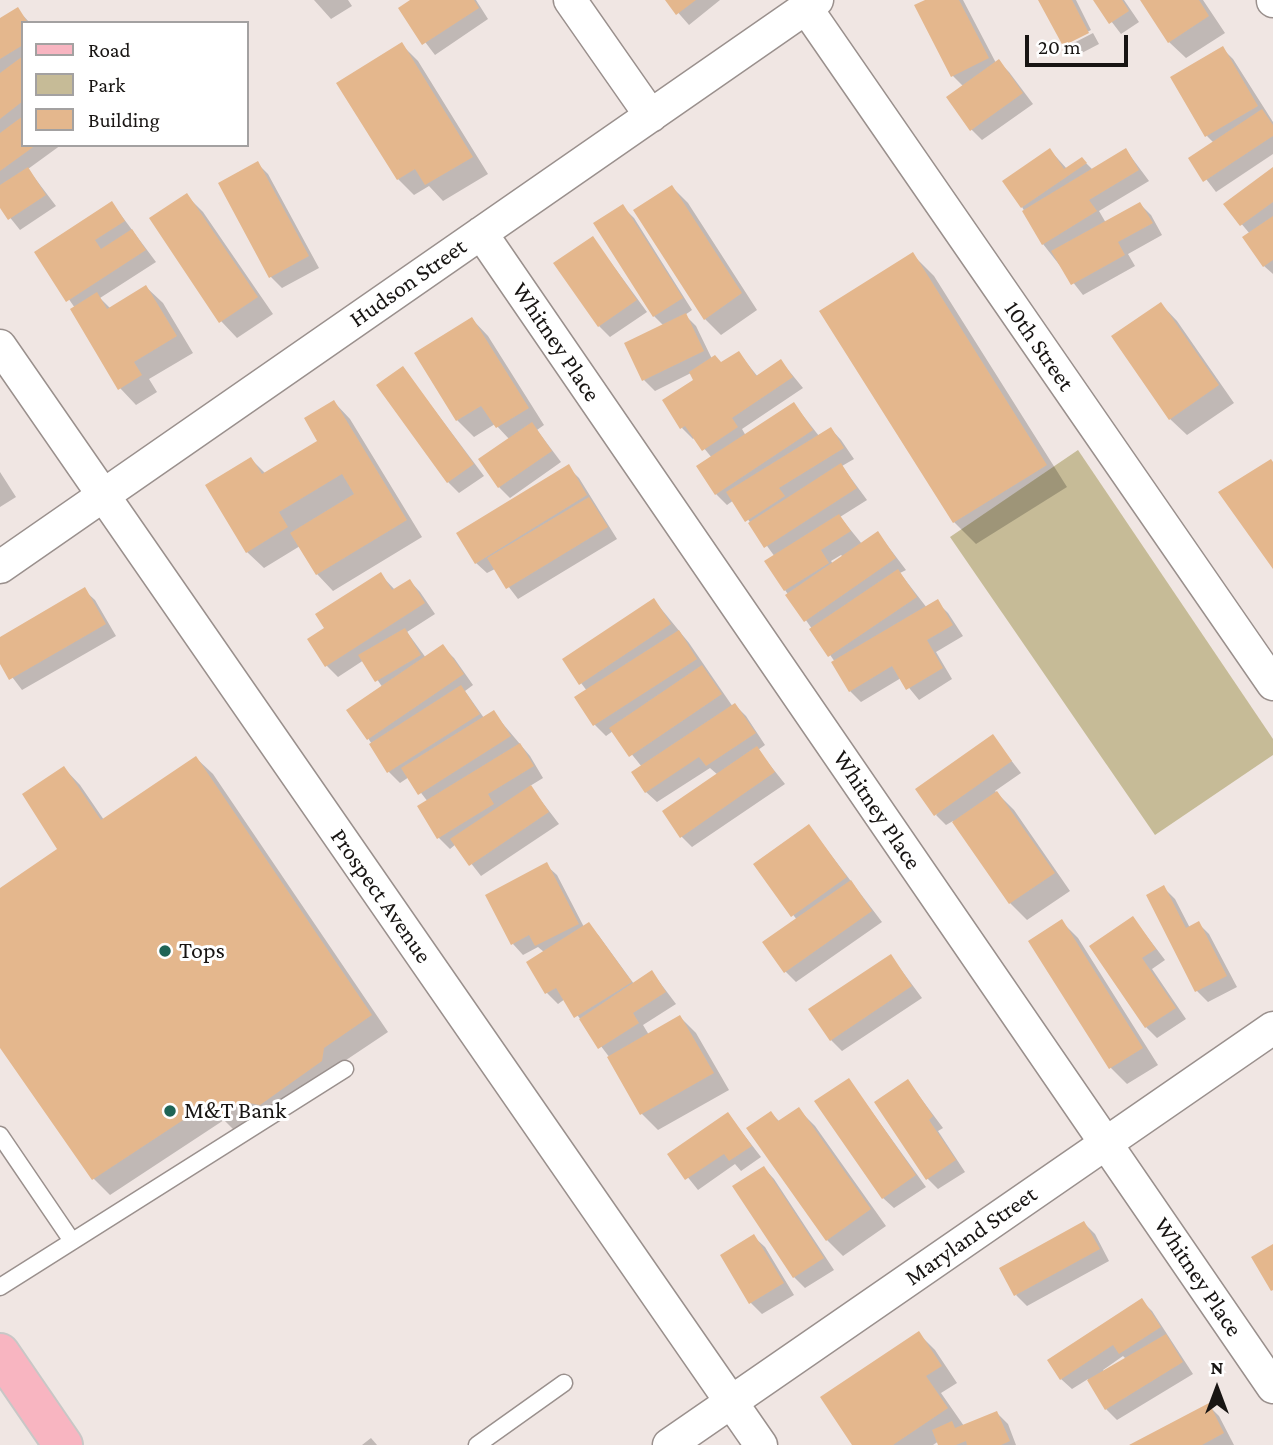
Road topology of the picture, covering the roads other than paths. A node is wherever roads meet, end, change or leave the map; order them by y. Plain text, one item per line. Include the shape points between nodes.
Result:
1 (570, 0) edge
2 (811, 4) edge
3 (651, 116) junction
4 (481, 233) junction
5 (0, 346) edge
6 (104, 496) junction
7 (0, 567) edge
8 (1273, 684) edge
9 (1273, 1028) edge
10 (345, 1069) dead end
11 (0, 1135) edge
12 (1104, 1144) junction
13 (72, 1241) junction
14 (0, 1287) edge
15 (0, 1353) edge
16 (564, 1383) dead end
17 (1273, 1387) edge
18 (731, 1402) junction
19 (484, 1443) edge
20 (63, 1445) edge
21 (669, 1445) edge
22 (761, 1445) edge

1 - 3 street
2 - 3 street, Hudson Street
2 - 8 street, 10th Street
3 - 4 street, Hudson Street
4 - 6 street, Hudson Street
4 - 12 street, Whitney Place
5 - 6 street, Prospect Avenue
6 - 7 street, Hudson Street
6 - 18 street, Prospect Avenue
9 - 12 street, Maryland Street
10 - 13 lane
11 - 13 lane
12 - 17 street, Whitney Place
12 - 18 street, Maryland Street
13 - 14 lane
15 - 20 main road
16 - 19 lane
18 - 21 street, Maryland Street
18 - 22 street, Prospect Avenue

